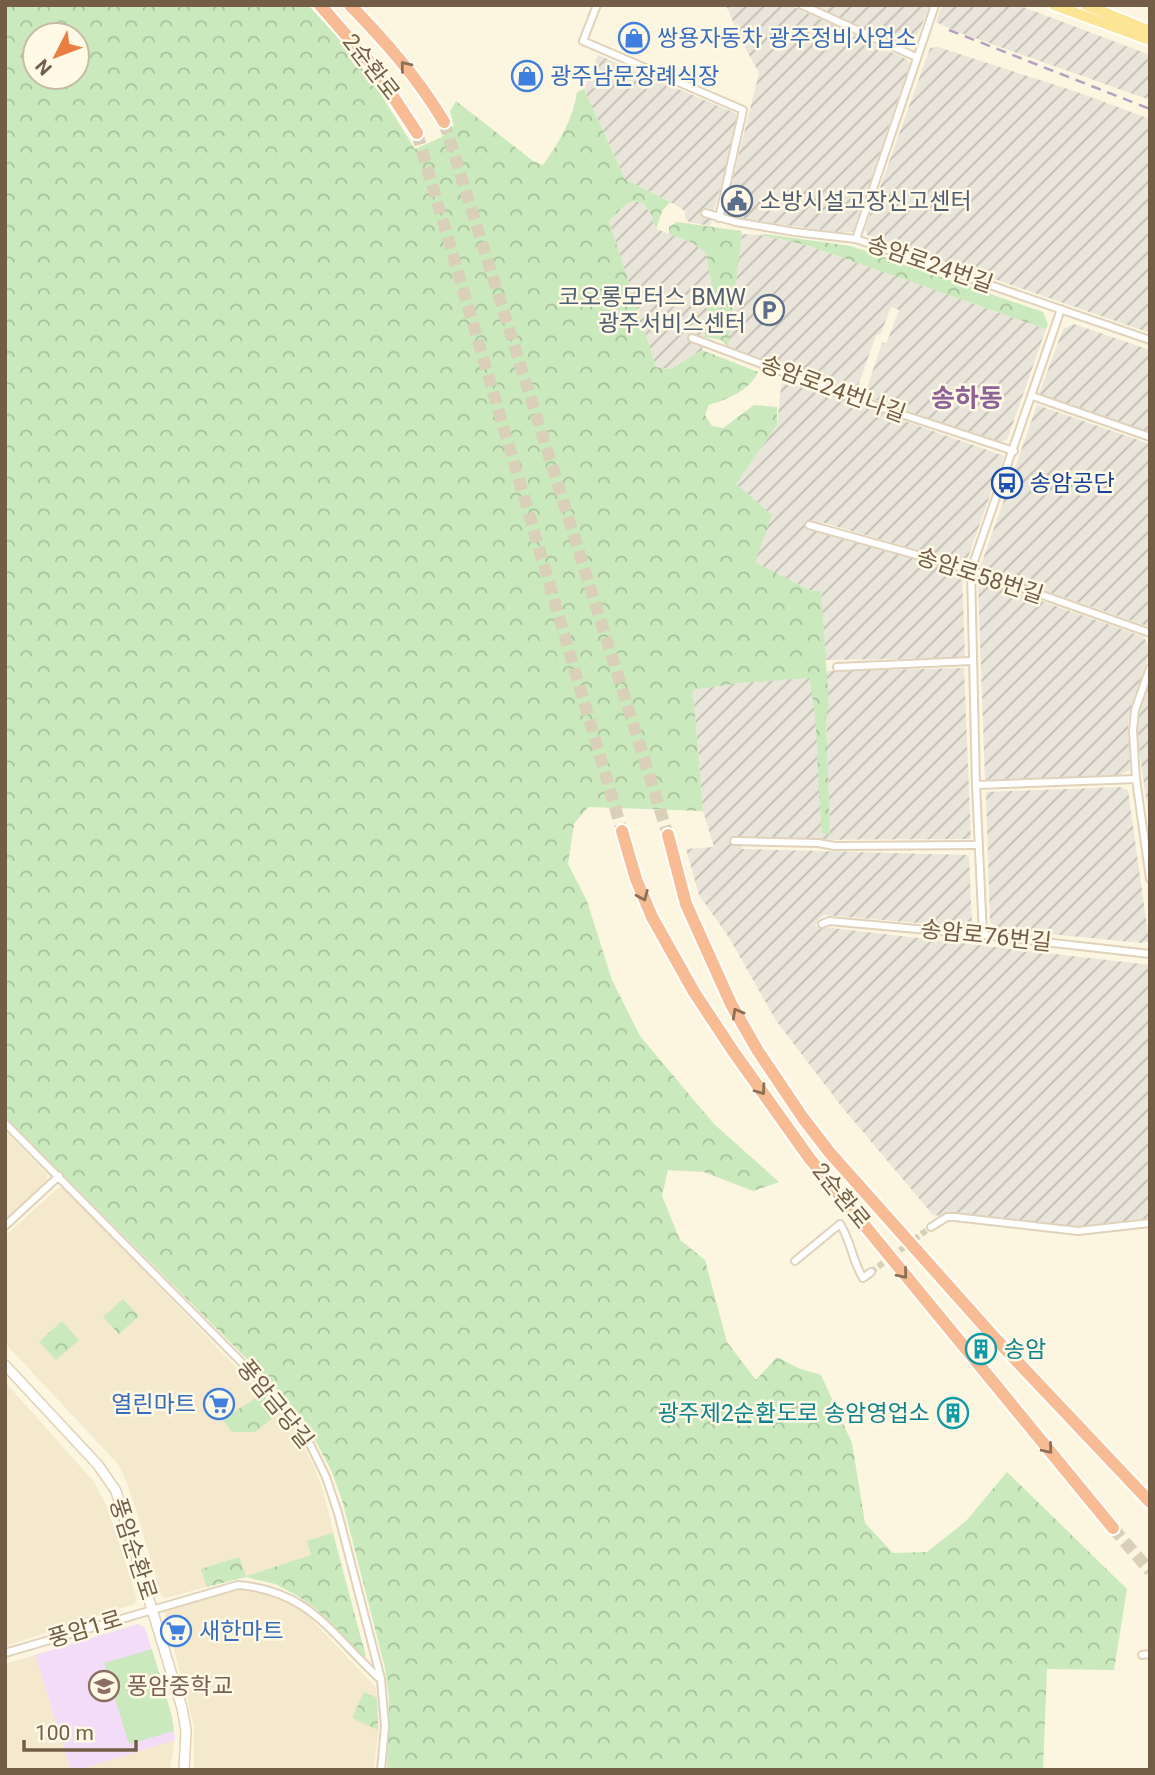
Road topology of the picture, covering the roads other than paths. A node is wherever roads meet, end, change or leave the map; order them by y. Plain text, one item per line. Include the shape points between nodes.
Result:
1 (320, 5) edge
2 (349, 5) edge
3 (597, 5) edge
4 (802, 5) edge
5 (934, 5) edge
6 (1054, 5) edge
7 (1086, 5) edge
8 (1069, 11) junction
9 (1147, 29) edge
10 (1150, 40) edge
11 (1150, 47) edge
12 (916, 57) junction
13 (444, 122) tunnel mouth
14 (417, 134) tunnel mouth
15 (705, 214) dead end
16 (719, 218) junction
17 (856, 239) junction
18 (1060, 309) junction
19 (692, 338) dead end
20 (1150, 340) edge
21 (1032, 396) junction
22 (1150, 437) edge
23 (1014, 451) junction
24 (808, 525) dead end
25 (971, 570) junction
26 (1150, 633) edge
27 (972, 662) junction
28 (837, 667) dead end
29 (1150, 668) edge
30 (1136, 779) junction
31 (976, 785) junction
32 (622, 831) tunnel mouth
33 (668, 835) tunnel mouth
34 (734, 841) dead end
35 (979, 845) junction
36 (1150, 879) edge
37 (822, 924) dead end
38 (983, 935) junction
39 (1150, 954) edge
40 (5, 1123) edge
41 (59, 1176) junction
42 (1150, 1223) edge
43 (5, 1226) edge
44 (931, 1227) tunnel mouth
45 (795, 1261) dead end
46 (871, 1272) dead end
47 (5, 1365) edge
48 (1150, 1502) edge
49 (1113, 1528) tunnel mouth
50 (152, 1609) junction
51 (5, 1653) edge
52 (1150, 1654) edge
53 (1142, 1655) dead end
54 (381, 1679) junction
55 (184, 1770) edge
56 (381, 1770) edge

1 - 14 highway, 2순환로 via 373,66
13 -> 2 highway, 2순환로 via 419,83
3 - 16 street via 583,41 743,110
4 - 12 street
5 - 12 street
6 - 8 main road
7 - 9 main road
8 - 10 main road
8 - 11 main road
12 - 17 street
15 - 16 street, 송암로24번길
16 - 17 street, 송암로24번길
17 - 18 street, 송암로24번길
18 - 20 street, 송암로24번길
18 - 21 street
19 - 23 street, 송암로24번나길 via 858,400
21 - 22 street
21 - 23 street
23 - 25 street
24 - 25 street, 송암로58번길
25 - 26 street, 송암로58번길
25 - 27 street
27 - 28 street
27 - 31 street
29 - 30 street via 1133,720
30 - 31 street
30 - 36 street
31 - 35 street
32 -> 49 highway, 2순환로 via 657,926 733,1051 819,1170
48 -> 33 highway, 2순환로 via 975,1316 803,1118 731,1003 686,904
34 - 35 street
35 - 38 street
37 - 38 street, 송암로76번길
38 - 39 street, 송암로76번길
40 - 41 street, 풍암금당길
41 - 43 street
41 - 54 street, 풍암금당길 via 267,1388 307,1438 338,1513
42 - 44 street via 1079,1231 947,1217
45 - 46 street via 840,1224 863,1279
47 - 50 street, 풍암순환로 via 98,1465 116,1491
50 - 51 street, 풍암1로
50 - 54 street, 풍암1로 via 238,1585 275,1590 312,1612
50 - 55 street, 풍암순환로 via 182,1708
52 - 53 street
54 - 56 street, 풍암금당길 via 385,1726

